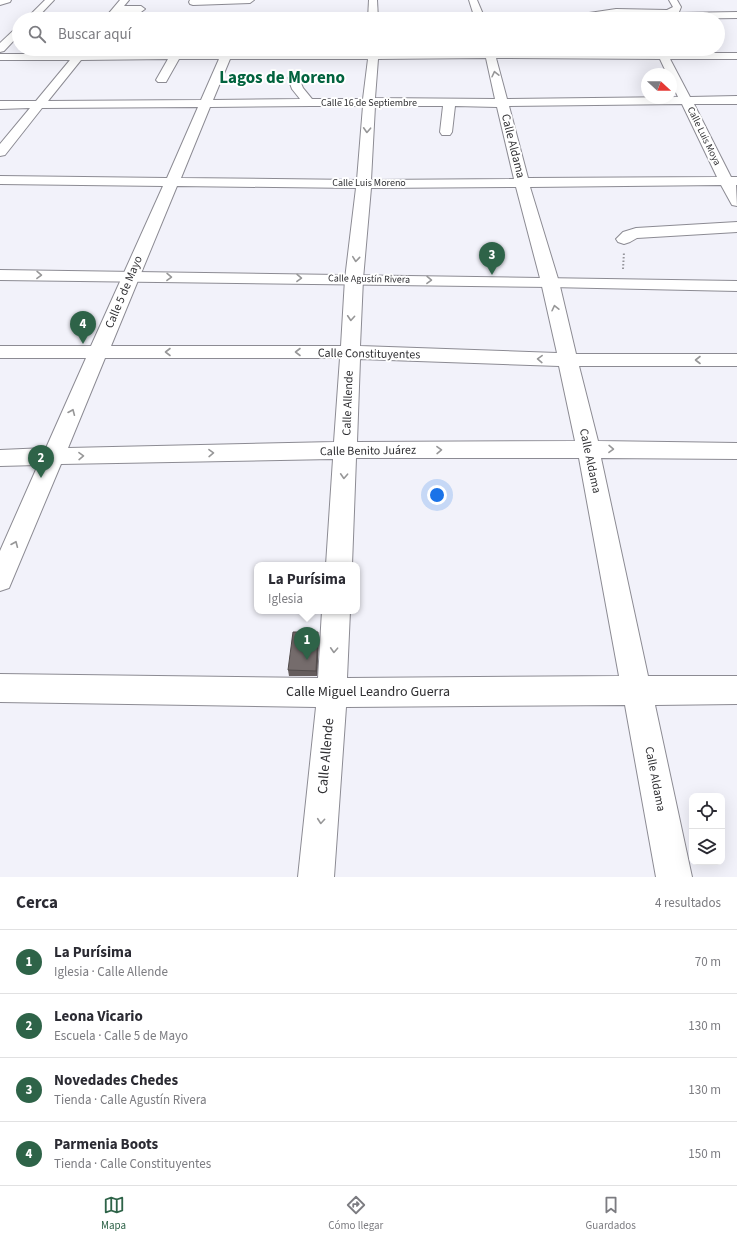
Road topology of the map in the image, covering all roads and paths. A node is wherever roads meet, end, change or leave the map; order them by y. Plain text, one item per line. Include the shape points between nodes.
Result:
1 (7, 0) edge
2 (50, 0) edge
3 (125, 0) edge
4 (373, 0) edge
5 (473, 0) edge
6 (0, 2) edge
7 (193, 2) dead end
8 (249, 2) edge
9 (598, 4) dead end
10 (675, 4) edge
11 (737, 7) edge
12 (118, 9) junction
13 (141, 9) dead end
14 (38, 12) edge
15 (115, 12) edge
16 (373, 12) edge
17 (477, 12) edge
18 (616, 12) joint
19 (633, 12) edge
20 (725, 15) edge
21 (737, 15) edge
22 (0, 35) edge
23 (10, 39) joint
24 (0, 49) edge
25 (725, 55) edge
26 (20, 56) edge
27 (80, 56) edge
28 (175, 56) edge
29 (226, 56) edge
30 (373, 56) edge
31 (491, 56) edge
32 (663, 56) edge
33 (737, 56) edge
34 (0, 57) edge
35 (294, 78) dead end
36 (162, 80) dead end
37 (686, 100) junction
38 (737, 100) edge
39 (369, 102) junction
40 (449, 102) junction
41 (309, 103) junction
42 (502, 103) junction
43 (205, 104) junction
44 (0, 105) edge
45 (39, 105) junction
46 (446, 132) dead end
47 (0, 152) edge
48 (737, 172) edge
49 (0, 180) edge
50 (172, 181) junction
51 (731, 181) edge
52 (364, 184) junction
53 (522, 184) junction
54 (737, 202) edge
55 (737, 227) edge
56 (624, 239) joint
57 (0, 275) edge
58 (131, 276) junction
59 (354, 279) junction
60 (550, 282) junction
61 (622, 284) junction
62 (737, 286) edge
63 (99, 351) junction
64 (0, 352) edge
65 (349, 352) junction
66 (567, 360) junction
67 (737, 360) edge
68 (588, 448) junction
69 (737, 450) edge
70 (346, 451) junction
71 (53, 456) junction
72 (0, 458) edge
73 (339, 562) edge
74 (0, 580) edge
75 (336, 614) edge
76 (0, 688) edge
77 (737, 690) edge
78 (637, 691) junction
79 (332, 693) junction
80 (316, 877) edge
81 (674, 877) edge

1 - 6 street
2 - 14 street
3 - 12 street
4 - 16 street
5 - 17 street
7 - 8 street
9 - 18 street via 603,10
10 - 11 street
12 - 13 street
12 - 15 street
18 - 19 street
20 - 21 street
22 - 23 street
23 - 24 street
25 - 33 street
26 - 34 street
27 - 45 street
28 - 36 street
29 - 43 street, Calle 5 de Mayo
30 - 39 street, Calle Allende
42 -> 31 street, Calle Aldama
32 - 37 street, Calle Luis Moya
35 - 41 street via 298,89
37 - 38 street, Calle 16 de Septiembre
37 - 42 street, Calle 16 de Septiembre
37 - 51 street, Calle Luis Moya
39 - 40 street, Calle 16 de Septiembre
39 - 41 street, Calle 16 de Septiembre
39 -> 52 street, Calle Allende
40 - 42 street, Calle 16 de Septiembre
40 - 46 street
41 - 43 street, Calle 16 de Septiembre
42 - 53 street, Calle Aldama
43 - 45 street, Calle 16 de Septiembre
43 - 50 street, Calle 5 de Mayo
44 - 45 street, Calle 16 de Septiembre
45 - 47 street
48 - 51 street
49 - 50 street, Calle Luis Moreno
50 - 52 street, Calle Luis Moreno
50 - 58 street, Calle 5 de Mayo
51 - 53 street, Calle Luis Moreno
51 - 54 street, Calle Luis Moya
52 - 53 street, Calle Luis Moreno
52 -> 59 street, Calle Allende
53 - 60 street, Calle Aldama
55 - 56 street via 636,233
56 - 61 path
57 -> 58 street, Calle Agustín Rivera
58 -> 59 street, Calle Agustín Rivera
58 - 63 street, Calle 5 de Mayo
59 -> 60 street, Calle Agustín Rivera
59 -> 65 street, Calle Allende
60 - 61 street, Calle Agustín Rivera
66 -> 60 street, Calle Aldama
61 - 62 street, Calle Agustín Rivera
63 - 64 street, Calle Constituyentes
65 -> 63 street, Calle Constituyentes
71 -> 63 street, Calle 5 de Mayo
66 -> 65 street, Calle Constituyentes
65 - 70 street, Calle Allende
67 -> 66 street, Calle Constituyentes
66 - 68 street, Calle Aldama
68 -> 69 street, Calle Benito Juárez
70 -> 68 street, Calle Benito Juárez
68 - 78 street, Calle Aldama
71 -> 70 street, Calle Benito Juárez
70 -> 73 street, Calle Allende
71 - 72 street, Calle Benito Juárez
74 -> 71 street, Calle 5 de Mayo
75 -> 79 street, Calle Allende
76 - 79 street, Calle Miguel Leandro Guerra
77 - 78 street, Calle Miguel Leandro Guerra
78 - 79 street, Calle Miguel Leandro Guerra
78 - 81 street, Calle Aldama
79 -> 80 street, Calle Allende

